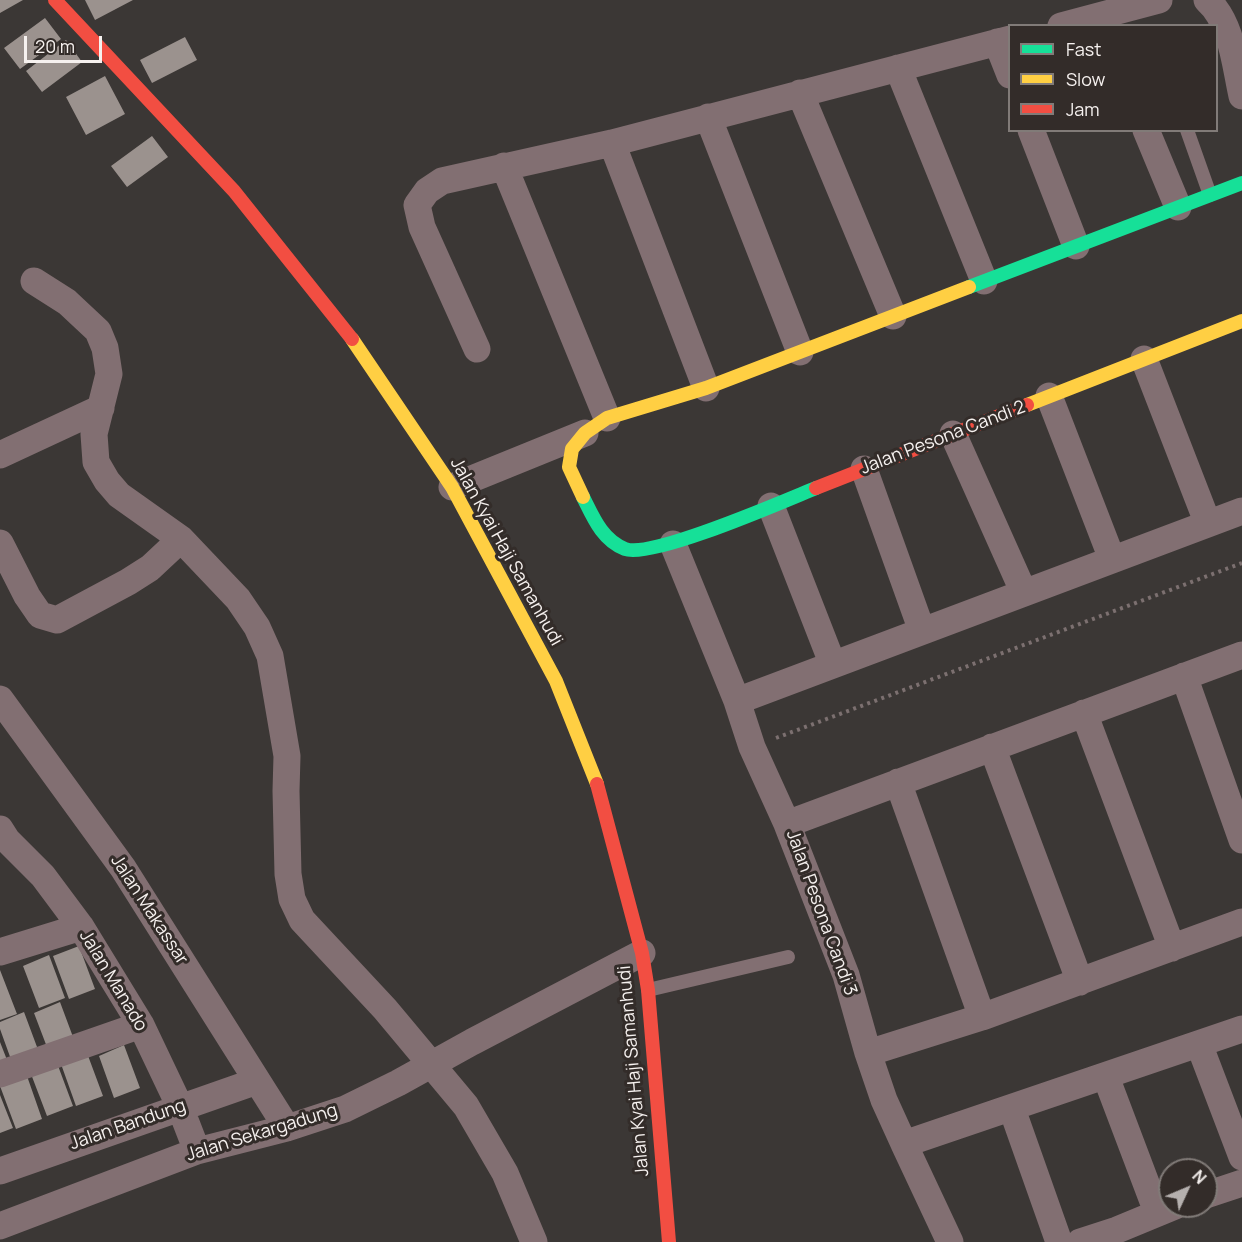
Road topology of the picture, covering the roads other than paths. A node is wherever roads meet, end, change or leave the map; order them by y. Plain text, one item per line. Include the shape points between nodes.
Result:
1 (55, 0) edge
2 (1159, 0) edge
3 (1207, 0) edge
4 (1102, 20) edge
5 (1075, 24) edge
6 (1003, 41) edge
7 (1008, 65) edge
8 (898, 68) junction
9 (800, 93) junction
10 (1242, 96) edge
11 (708, 117) junction
12 (1032, 132) edge
13 (1147, 132) edge
14 (1188, 132) edge
15 (612, 143) junction
16 (504, 166) junction
17 (1242, 183) edge
18 (1210, 195) junction
19 (1178, 207) junction
20 (1076, 246) junction
21 (34, 281) dead end
22 (984, 281) junction
23 (893, 316) junction
24 (1242, 323) edge
25 (477, 349) dead end
26 (800, 352) junction
27 (1144, 359) junction
28 (706, 388) junction
29 (1049, 396) junction
30 (101, 408) junction
31 (607, 418) junction
32 (585, 433) junction
33 (953, 434) junction
34 (0, 455) edge
35 (864, 469) junction
36 (452, 487) junction
37 (771, 506) junction
38 (1242, 511) edge
39 (1208, 524) junction
40 (181, 539) junction
41 (0, 543) edge
42 (673, 544) junction
43 (1112, 559) junction
44 (1024, 592) junction
45 (922, 631) junction
46 (1242, 655) edge
47 (833, 665) junction
48 (1184, 676) junction
49 (0, 699) edge
50 (737, 701) junction
51 (1084, 713) junction
52 (992, 747) junction
53 (898, 782) junction
54 (787, 824) junction
55 (2, 837) edge
56 (1242, 840) edge
57 (1242, 922) edge
58 (81, 927) junction
59 (1172, 948) junction
60 (0, 952) edge
61 (642, 953) junction
62 (788, 957) dead end
63 (1080, 982) junction
64 (648, 990) junction
65 (982, 1017) junction
66 (141, 1025) junction
67 (1242, 1029) edge
68 (1199, 1044) junction
69 (868, 1053) junction
70 (436, 1063) junction
71 (0, 1074) edge
72 (1106, 1077) junction
73 (257, 1081) junction
74 (180, 1107) junction
75 (1012, 1109) junction
76 (287, 1128) junction
77 (904, 1144) junction
78 (197, 1151) junction
79 (1242, 1157) edge
80 (0, 1171) edge
81 (1242, 1183) edge
82 (1158, 1191) edge
83 (1218, 1191) edge
84 (1158, 1212) edge
85 (0, 1226) edge
86 (534, 1242) edge
87 (669, 1242) edge
88 (950, 1242) edge
89 (1059, 1242) edge
90 (1080, 1242) edge

1 - 36 street, Jalan Kyai Haji Samanhudi via 234,191 343,324
2 - 4 street
3 - 10 street via 1228,34
4 - 5 street
6 - 7 street
6 - 8 street
8 - 9 street
8 - 22 street
9 - 11 street
9 - 23 street
11 - 15 street
11 - 26 street
12 - 20 street
13 - 19 street
14 - 18 lane
15 - 16 street
15 - 28 street
16 - 25 street via 442,181 427,191 417,205 422,227
16 - 31 street
17 - 18 street
18 - 19 street
19 - 20 street
20 - 22 street
21 - 30 street via 67,302 98,331 109,374
22 - 23 street
23 - 26 street
24 - 27 street, Jalan Pesona Candi 2
26 - 28 street
27 - 29 street, Jalan Pesona Candi 2
27 - 39 street
28 - 31 street
29 - 33 street, Jalan Pesona Candi 2
29 - 43 street
30 - 34 street
30 - 40 street via 94,434 96,462 107,482
31 - 32 street
32 - 36 street
32 - 42 street, Jalan Pesona Candi 2 via 572,449 569,467 598,527 627,550
33 - 35 street, Jalan Pesona Candi 2
33 - 44 street
35 - 37 street, Jalan Pesona Candi 2
35 - 45 street
36 - 61 street, Jalan Kyai Haji Samanhudi via 556,681 596,781
37 - 42 street, Jalan Pesona Candi 2
37 - 47 street
38 - 39 street
39 - 43 street
40 - 41 street via 150,568 57,620 40,615
40 - 70 street via 238,599 270,656 287,756 288,874 292,899 302,920
42 - 50 street
43 - 44 street
44 - 45 street
45 - 47 street
46 - 48 street, Jalan Pesona Candi 3
47 - 50 street
48 - 51 street, Jalan Pesona Candi 3
48 - 56 street
49 - 73 street, Jalan Makassar via 123,868
50 - 54 street
51 - 52 street, Jalan Pesona Candi 3
51 - 59 street
52 - 53 street, Jalan Pesona Candi 3
52 - 63 street
53 - 54 street, Jalan Pesona Candi 3
53 - 65 street
54 - 69 street, Jalan Pesona Candi 3 via 846,975
55 - 58 street, Jalan Manado via 43,876
57 - 59 street
58 - 60 street
58 - 66 street, Jalan Manado
59 - 63 street
61 - 64 street, Jalan Kyai Haji Samanhudi
61 - 70 street, Jalan Sekargadung
62 - 64 lane
63 - 65 street
64 - 87 street, Jalan Kyai Haji Samanhudi
65 - 69 street
66 - 71 street
66 - 74 street, Jalan Manado
67 - 68 street
68 - 72 street
68 - 79 street
69 - 77 street, Jalan Pesona Candi 3
70 - 76 street, Jalan Sekargadung via 345,1109
70 - 86 street via 505,1173
72 - 75 street
72 - 82 street
73 - 74 street, Jalan Bandung
73 - 76 street, Jalan Makassar
74 - 78 street, Jalan Manado
74 - 80 street, Jalan Bandung
75 - 77 street
75 - 89 street
76 - 78 street, Jalan Sekargadung
77 - 88 street, Jalan Pesona Candi 3
78 - 85 street, Jalan Sekargadung
81 - 83 street
84 - 90 street

